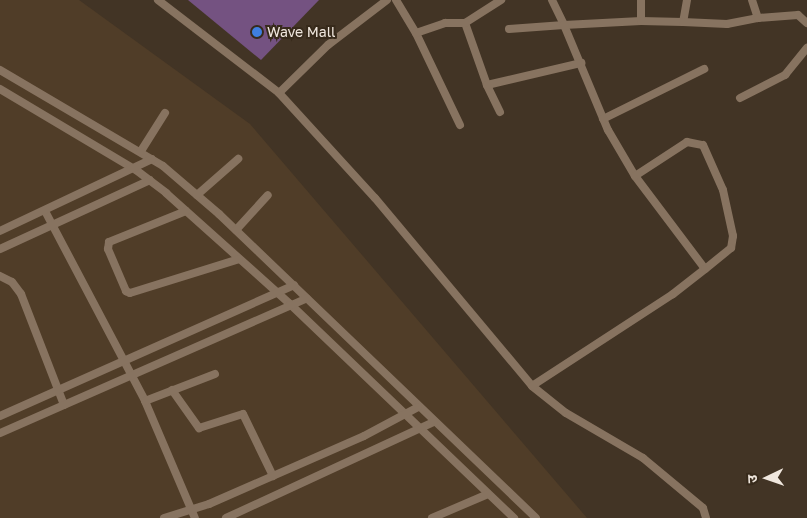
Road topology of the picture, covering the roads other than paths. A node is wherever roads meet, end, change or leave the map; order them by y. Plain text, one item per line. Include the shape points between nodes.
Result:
1 (158, 0) edge
2 (387, 0) edge
3 (396, 0) edge
4 (501, 0) edge
5 (552, 0) edge
6 (641, 0) edge
7 (687, 0) edge
8 (752, 0) edge
9 (758, 18) junction
10 (641, 21) junction
11 (683, 22) junction
12 (465, 23) junction
13 (807, 23) edge
14 (564, 25) junction
15 (509, 29) dead end
16 (416, 34) junction
17 (807, 48) edge
18 (581, 63) junction
19 (0, 70) edge
20 (704, 70) dead end
21 (488, 85) junction
22 (0, 89) edge
23 (279, 93) junction
24 (740, 98) dead end
25 (500, 112) dead end
26 (165, 113) dead end
27 (603, 119) junction
28 (460, 125) dead end
29 (141, 151) junction
30 (238, 158) dead end
31 (152, 159) junction
32 (136, 170) junction
33 (635, 176) junction
34 (150, 180) junction
35 (197, 195) junction
36 (268, 195) dead end
37 (44, 211) junction
38 (186, 211) junction
39 (51, 225) junction
40 (236, 230) junction
41 (0, 231) edge
42 (0, 249) edge
43 (239, 258) junction
44 (704, 268) junction
45 (0, 276) edge
46 (294, 285) junction
47 (276, 292) junction
48 (308, 298) junction
49 (290, 304) junction
50 (123, 360) junction
51 (130, 374) junction
52 (215, 374) dead end
53 (532, 386) junction
54 (58, 390) junction
55 (172, 390) junction
56 (146, 400) junction
57 (64, 405) junction
58 (418, 407) junction
59 (1, 414) edge
60 (404, 414) junction
61 (434, 422) junction
62 (8, 429) junction
63 (420, 429) junction
64 (0, 433) edge
65 (272, 476) junction
66 (488, 494) junction
67 (192, 508) junction
68 (164, 518) edge
69 (196, 518) edge
70 (226, 518) edge
71 (432, 518) edge
72 (514, 518) edge
73 (536, 518) edge
74 (706, 518) edge

1 - 23 street
2 - 23 street via 328,45
3 - 16 street
4 - 12 street
5 - 14 street
6 - 10 street
7 - 11 street
8 - 9 street
9 - 11 street via 714,24
9 - 13 street via 798,15
10 - 11 street
10 - 14 street
12 - 16 street via 445,23
12 - 21 street
14 - 15 street
14 - 18 street
16 - 28 street
17 - 24 street via 786,75
18 - 21 street
18 - 27 street
19 - 29 street
20 - 27 street
21 - 25 street
22 - 32 street
23 - 53 street via 375,198
26 - 29 street
27 - 33 street
29 - 31 street
30 - 35 street
31 - 32 street
31 - 35 street
32 - 34 street
32 - 37 street
33 - 44 street
33 - 44 street via 687,142 703,145 720,183 734,236 731,248
34 - 38 street
34 - 39 street
35 - 40 street
36 - 40 street
37 - 39 street
37 - 41 street
38 - 43 street
38 - 43 street via 109,242 108,249 126,291
39 - 42 street
39 - 50 street
40 - 46 street
43 - 47 street
44 - 53 street via 673,294
45 - 54 street via 12,282 21,294
46 - 47 street
46 - 48 street
47 - 49 street
47 - 50 street
48 - 49 street
48 - 58 street
49 - 51 street
49 - 60 street
50 - 51 street
50 - 54 street
51 - 56 street
51 - 57 street
52 - 55 street
53 - 74 street via 566,413 642,458 704,508
54 - 57 street
54 - 59 street
55 - 56 street
55 - 65 street via 198,428 243,414
56 - 67 street
57 - 62 street
58 - 60 street
58 - 61 street
59 - 62 street
60 - 63 street
60 - 65 street
61 - 63 street
61 - 73 street
62 - 64 street
63 - 66 street
63 - 70 street
65 - 67 street
66 - 71 street
66 - 72 street
67 - 68 street
67 - 69 street

